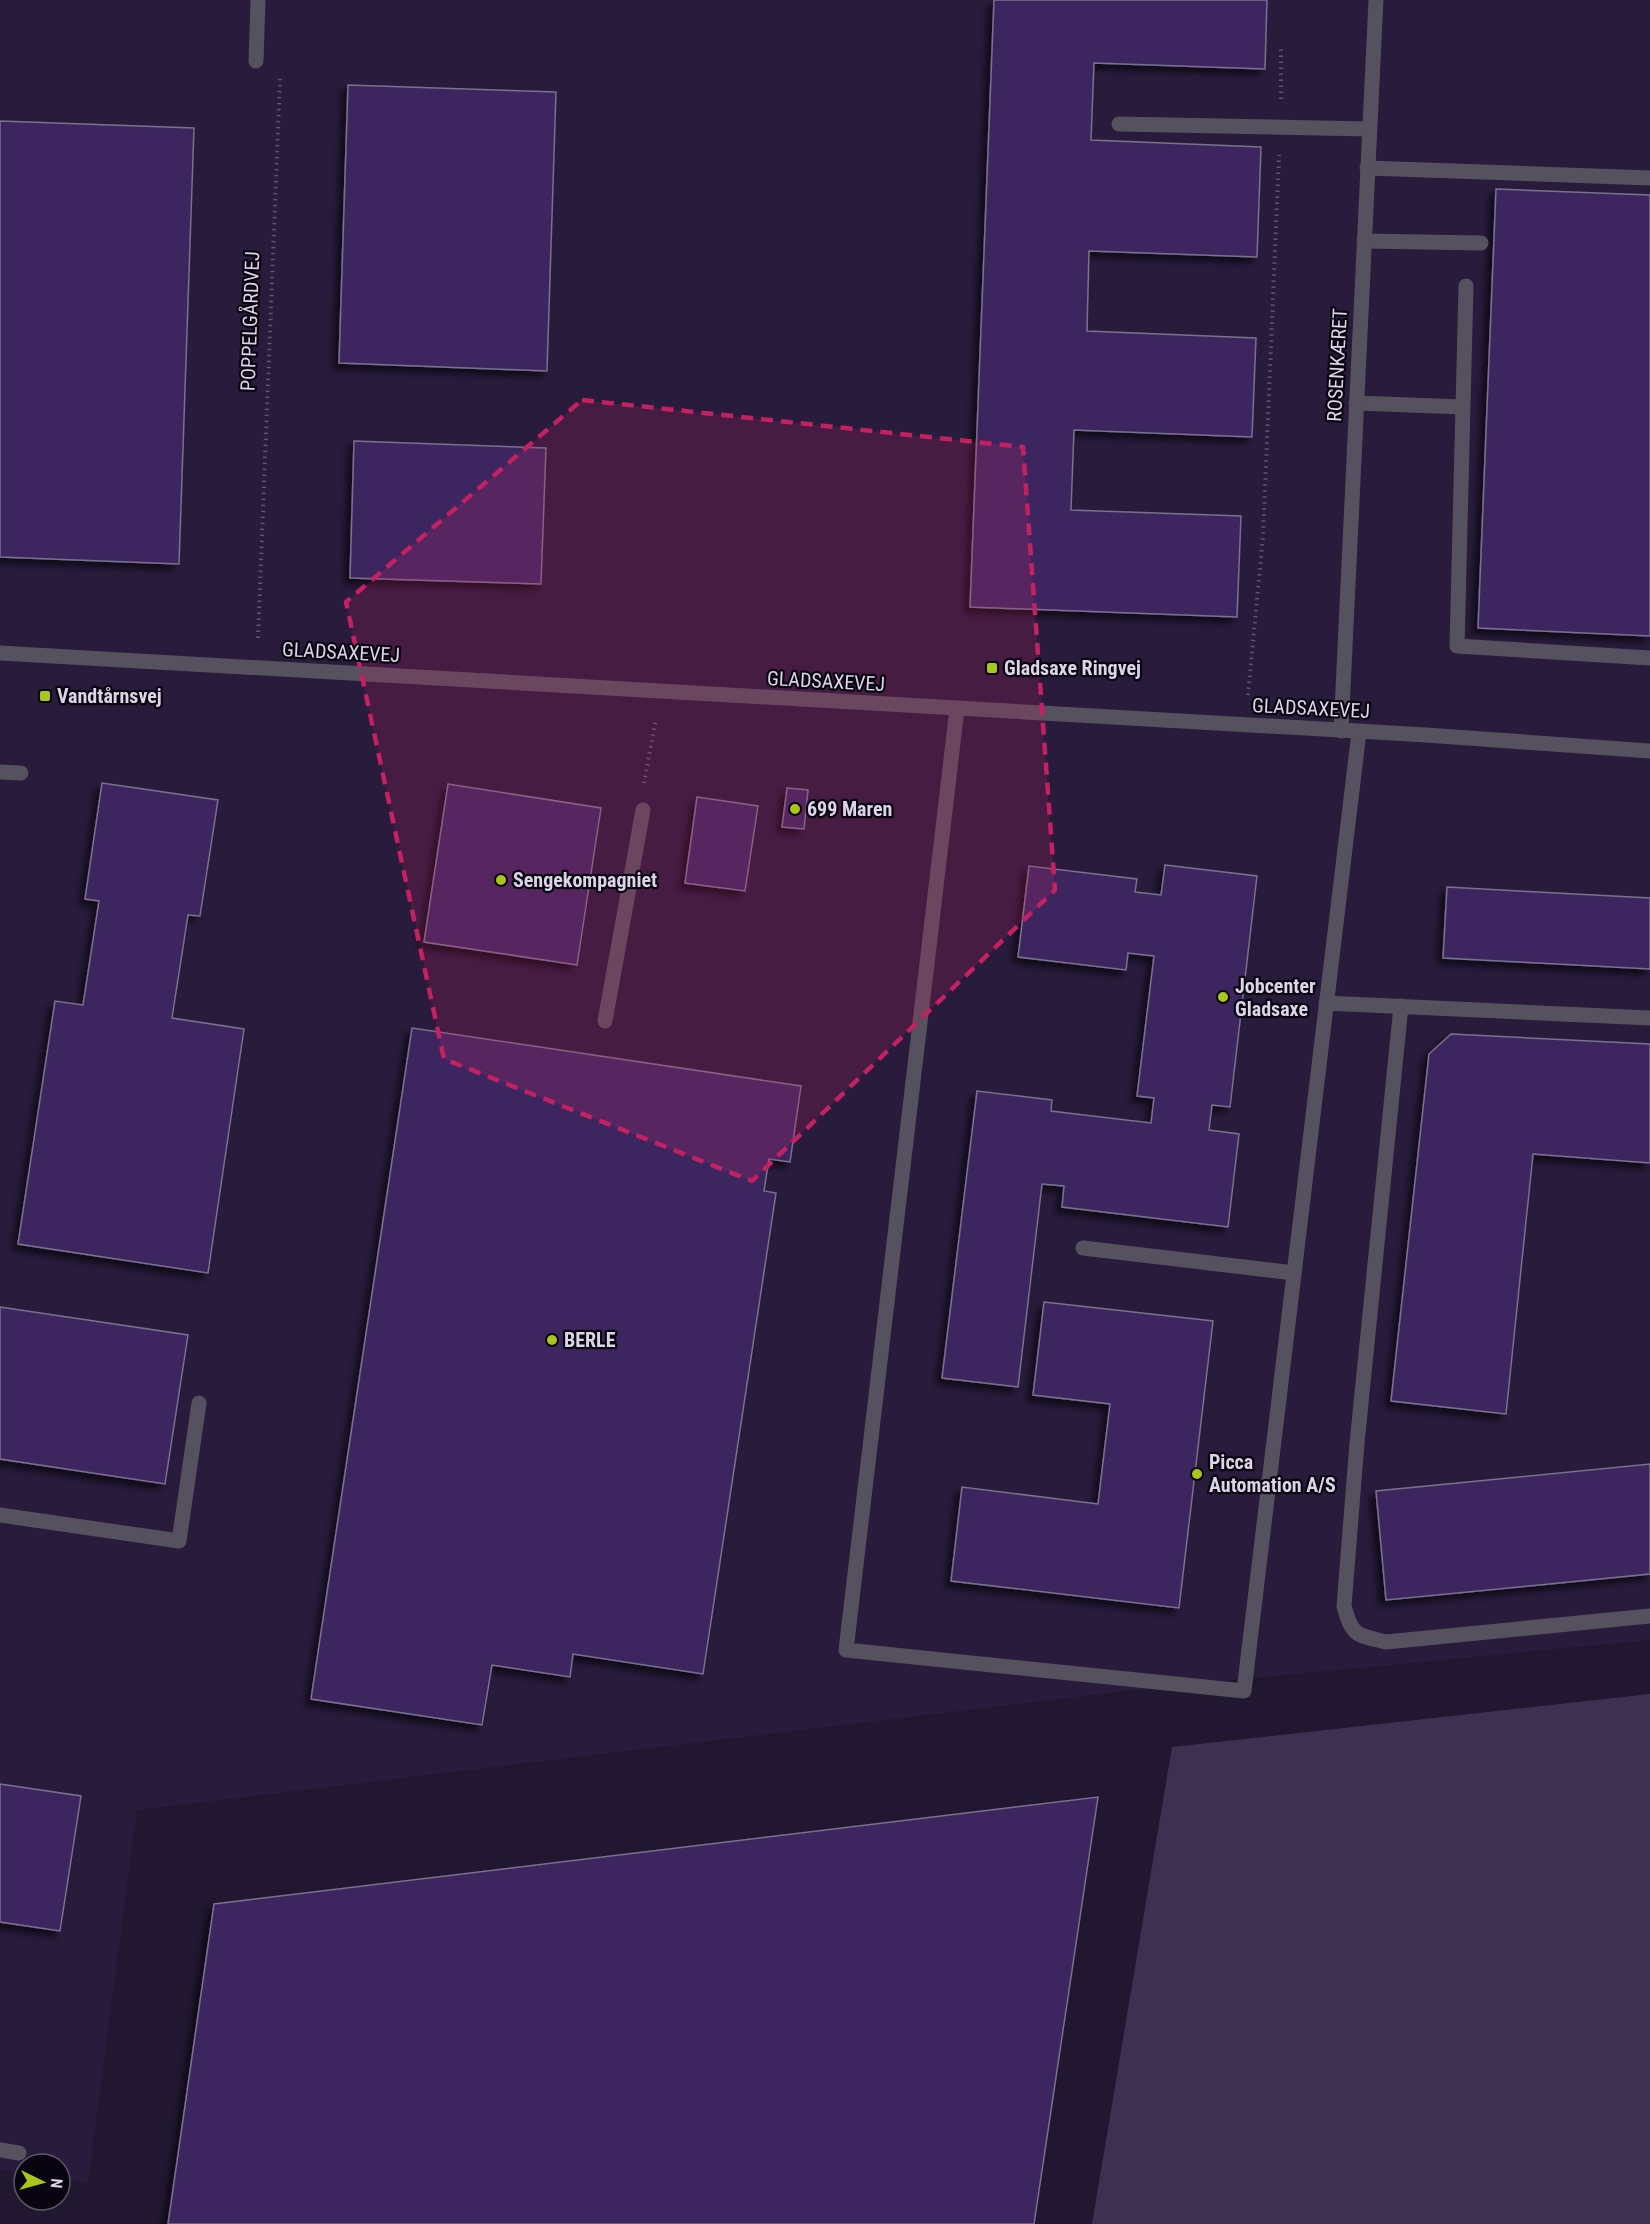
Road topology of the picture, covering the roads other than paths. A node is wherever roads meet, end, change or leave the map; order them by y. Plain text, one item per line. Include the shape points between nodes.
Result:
1 (258, 0) edge
2 (1376, 0) edge
3 (256, 61) road end
4 (1119, 124) dead end
5 (1369, 129) junction
6 (1367, 168) junction
7 (1650, 178) edge
8 (1364, 241) junction
9 (1480, 243) dead end
10 (1466, 286) dead end
11 (1356, 403) junction
12 (1463, 407) junction
13 (0, 653) edge
14 (1650, 658) edge
15 (957, 709) junction
16 (1341, 731) junction
17 (1359, 732) junction
18 (1650, 751) edge
19 (0, 772) edge
20 (21, 773) dead end
21 (643, 810) road end
22 (1326, 1003) junction
23 (1401, 1006) junction
24 (1650, 1018) edge
25 (605, 1022) dead end
26 (1083, 1248) dead end
27 (1294, 1273) junction
28 (199, 1403) dead end
29 (0, 1515) edge
30 (1650, 1616) edge

1 - 3 street
2 - 5 street, ROSENKÆRET
4 - 5 street
5 - 6 street, ROSENKÆRET
6 - 7 street
6 - 8 street, ROSENKÆRET
8 - 9 street
8 - 11 street, ROSENKÆRET
10 - 12 street
11 - 12 street
11 - 16 street, ROSENKÆRET
12 - 14 street via 1457,645
13 - 15 street, GLADSAXEVEJ
15 - 16 street, GLADSAXEVEJ
15 - 27 street via 846,1650 1245,1691
16 - 17 street, GLADSAXEVEJ
17 - 18 street, GLADSAXEVEJ
17 - 22 street
19 - 20 street
21 - 25 street
22 - 23 street
22 - 27 street
23 - 24 street
23 - 30 street via 1356,1455 1344,1606 1349,1625 1360,1636 1386,1642
26 - 27 street
28 - 29 street via 179,1541

